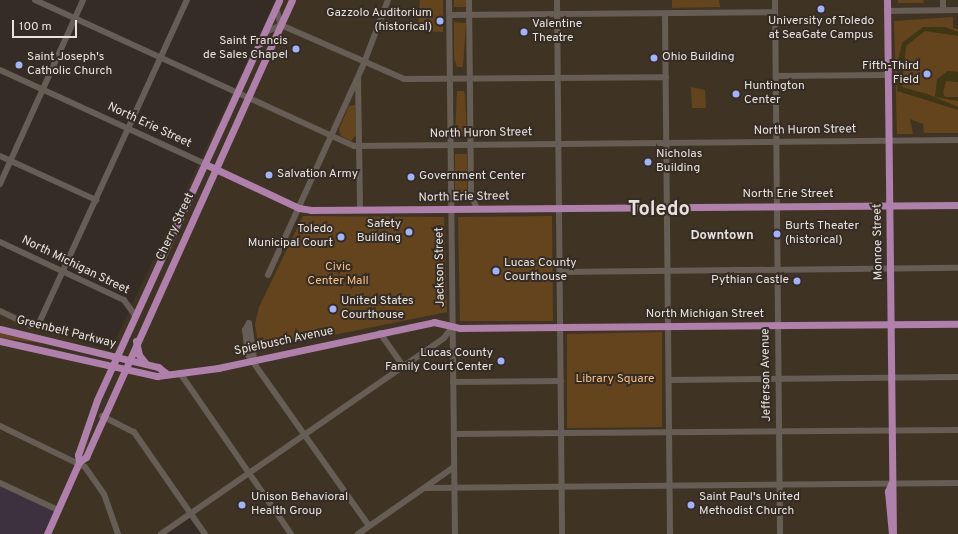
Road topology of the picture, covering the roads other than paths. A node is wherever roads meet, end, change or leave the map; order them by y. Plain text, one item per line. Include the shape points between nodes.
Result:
1 (35, 0) edge
2 (83, 0) edge
3 (188, 0) edge
4 (279, 0) edge
5 (388, 0) edge
6 (449, 0) edge
7 (469, 0) edge
8 (557, 0) edge
9 (775, 0) edge
10 (887, 0) edge
11 (943, 0) edge
12 (293, 2) edge
13 (276, 8) junction
14 (943, 10) junction
15 (958, 10) edge
16 (887, 11) junction
17 (775, 12) junction
18 (557, 14) junction
19 (665, 14) junction
20 (450, 15) junction
21 (469, 15) junction
22 (75, 18) junction
23 (281, 25) junction
24 (266, 32) junction
25 (161, 58) junction
26 (364, 62) junction
27 (0, 70) edge
28 (886, 75) junction
29 (358, 76) junction
30 (776, 76) junction
31 (666, 77) junction
32 (557, 78) junction
33 (450, 79) junction
34 (470, 79) junction
35 (42, 89) junction
36 (238, 93) junction
37 (247, 98) junction
38 (128, 128) junction
39 (331, 136) junction
40 (958, 140) edge
41 (887, 141) junction
42 (776, 142) junction
43 (666, 143) junction
44 (470, 144) junction
45 (558, 144) junction
46 (450, 145) junction
47 (359, 146) junction
48 (0, 156) edge
49 (10, 161) junction
50 (205, 164) junction
51 (215, 169) junction
52 (0, 184) edge
53 (96, 200) junction
54 (889, 205) junction
55 (958, 205) edge
56 (776, 206) junction
57 (667, 207) junction
58 (299, 208) junction
59 (559, 208) junction
60 (477, 209) junction
61 (360, 210) junction
62 (451, 210) junction
63 (0, 242) edge
64 (958, 268) edge
65 (890, 269) junction
66 (776, 270) junction
67 (63, 271) junction
68 (667, 271) junction
69 (560, 272) junction
70 (268, 275) dead end
71 (0, 311) edge
72 (135, 315) junction
73 (958, 324) edge
74 (668, 326) junction
75 (777, 326) junction
76 (890, 326) junction
77 (452, 327) junction
78 (560, 327) junction
79 (0, 328) edge
80 (380, 333) junction
81 (136, 340) junction
82 (0, 341) edge
83 (116, 357) junction
84 (128, 359) junction
85 (254, 360) junction
86 (147, 365) junction
87 (112, 366) junction
88 (403, 366) junction
89 (123, 369) junction
90 (166, 373) junction
91 (180, 374) junction
92 (958, 377) edge
93 (890, 378) junction
94 (778, 379) junction
95 (669, 380) junction
96 (561, 381) junction
97 (453, 382) junction
98 (102, 416) junction
99 (0, 426) edge
100 (890, 430) junction
101 (958, 430) edge
102 (778, 431) junction
103 (669, 432) junction
104 (305, 434) junction
105 (454, 434) junction
106 (561, 434) junction
107 (79, 462) junction
108 (454, 468) junction
109 (249, 473) junction
110 (0, 483) edge
111 (958, 483) edge
112 (779, 484) junction
113 (891, 484) junction
114 (670, 485) junction
115 (562, 486) junction
116 (425, 488) junction
117 (454, 488) junction
118 (58, 510) junction
119 (190, 514) junction
120 (369, 526) junction
121 (361, 533) edge
122 (47, 534) edge
123 (118, 534) edge
124 (161, 534) edge
125 (205, 534) edge
126 (291, 534) edge
127 (455, 534) edge
128 (562, 534) edge
129 (670, 534) edge
130 (780, 534) edge
131 (892, 534) edge

1 - 22 street, North Huron Street
2 - 22 street
3 - 25 street
4 - 13 main road, Cherry Street
5 - 26 street
6 - 20 street, Jackson Street
7 - 21 street
8 - 18 street
9 - 17 street, Jefferson Avenue
10 - 16 main road, Monroe Street
11 - 14 street
12 - 23 main road, Cherry Street
13 - 23 street
13 - 24 main road, Cherry Street
14 - 15 street
14 - 16 street
16 - 28 main road, Monroe Street
17 - 19 street
17 - 30 street, Jefferson Avenue
18 - 19 street
18 - 21 street
18 - 32 street
19 - 31 street
20 - 21 street
20 - 33 street, Jackson Street
21 - 34 street
22 - 25 street, North Huron Street
22 - 35 street
23 - 24 street
23 - 26 street
23 - 37 main road, Cherry Street
24 - 36 main road, Cherry Street
25 - 36 street, North Huron Street
25 - 38 street
26 - 29 street
26 - 33 street via 404,79
27 - 35 street, North Erie Street
28 - 30 street
28 - 41 main road, Monroe Street
29 - 39 street
29 - 47 street
30 - 42 street, Jefferson Avenue
31 - 32 street
31 - 43 street
32 - 34 street
32 - 45 street
33 - 34 street
33 - 46 street, Jackson Street
34 - 44 street
35 - 38 street, North Erie Street
35 - 49 street
36 - 37 street, North Huron Street
36 - 50 main road, Cherry Street
37 - 39 street, North Huron Street
37 - 51 main road, Cherry Street
38 - 50 street, North Erie Street
38 - 53 street
39 - 47 street, North Huron Street
39 - 58 street
40 - 41 street, North Huron Street
41 - 42 street, North Huron Street
41 - 54 main road, Monroe Street
42 - 43 street, North Huron Street
42 - 56 street, Jefferson Avenue
43 - 45 street, North Huron Street
43 - 57 street
44 - 45 street, North Huron Street
44 - 46 street, North Huron Street
44 - 60 street via 471,194
45 - 59 street
46 - 47 street, North Huron Street
46 - 62 street, Jackson Street
47 - 61 street
48 - 49 street
49 - 52 street
49 - 53 street
50 - 51 main road, North Erie Street
50 - 72 main road, Cherry Street
51 - 58 main road, North Erie Street
51 - 81 main road, Cherry Street
53 - 67 street
54 - 55 main road, North Erie Street
54 - 56 main road, North Erie Street
54 - 65 main road, Monroe Street
56 - 57 main road, North Erie Street
56 - 66 street, Jefferson Avenue
57 - 59 main road, North Erie Street
57 - 68 street
58 - 61 main road, North Erie Street
58 - 70 street
59 - 60 main road, North Erie Street
59 - 69 street
60 - 62 main road, North Erie Street
61 - 62 main road, North Erie Street
62 - 77 street, Jackson Street
63 - 67 street, North Michigan Street
64 - 65 street
65 - 66 street
65 - 76 main road, Monroe Street
66 - 68 street
66 - 75 street, Jefferson Avenue
67 - 71 street via 36,325
67 - 72 street, North Michigan Street via 124,300
68 - 69 street
68 - 74 street
69 - 78 street
72 - 83 main road, Cherry Street
73 - 76 main road, North Michigan Street
74 - 75 main road, North Michigan Street
74 - 78 main road, North Michigan Street
74 - 95 street
75 - 76 main road, North Michigan Street
75 - 94 street, Jefferson Avenue
76 - 93 main road, Monroe Street
77 - 78 main road, North Michigan Street
77 - 80 main road, Spielbusch Avenue via 434,322
77 - 88 street via 446,336
77 - 97 street, Jackson Street
78 - 96 street
79 - 83 main road, Greenbelt Parkway
80 - 85 main road, Spielbusch Avenue
80 - 88 street
81 - 84 main road, Cherry Street
81 - 86 main road via 139,355
82 - 87 main road, Greenbelt Parkway
83 - 84 main road, Greenbelt Parkway
83 - 87 main road, Cherry Street
84 - 86 main road, Spielbusch Avenue
84 - 89 main road, Cherry Street
85 - 85 street via 255,354 248,323 246,346 248,355
85 - 91 main road, Spielbusch Avenue
85 - 104 street
86 - 90 main road, Spielbusch Avenue
87 - 89 main road, Greenbelt Parkway
87 - 107 main road, Cherry Street via 78,455
88 - 104 street
89 - 90 main road, Spielbusch Avenue via 157,376
89 - 98 main road, Cherry Street
90 - 91 main road, Spielbusch Avenue
91 - 109 street
92 - 93 street
93 - 94 street
93 - 100 main road, Monroe Street
94 - 95 street
94 - 102 street, Jefferson Avenue
95 - 103 street
96 - 97 street
96 - 106 street
97 - 105 street, Jackson Street
98 - 107 main road, Cherry Street via 86,457
98 - 119 street via 134,432
99 - 107 street
100 - 101 street
100 - 102 street
100 - 113 main road, Monroe Street
102 - 103 street
102 - 112 street, Jefferson Avenue
103 - 106 street
103 - 114 street
104 - 109 street
104 - 120 street
105 - 106 street
105 - 108 street, Jackson Street
106 - 115 street
107 - 118 main road, Cherry Street
107 - 123 street via 101,487
108 - 116 street
108 - 117 street, Jackson Street
109 - 119 street
109 - 126 street
110 - 118 street
111 - 113 street
112 - 113 street
112 - 114 street
112 - 130 street, Jefferson Avenue
113 - 131 main road, Monroe Street
114 - 115 street
114 - 129 street
115 - 117 street
115 - 128 street
116 - 117 street
116 - 120 street
117 - 127 street, Jackson Street
118 - 122 main road, Cherry Street
119 - 124 street
119 - 125 street
120 - 121 street

